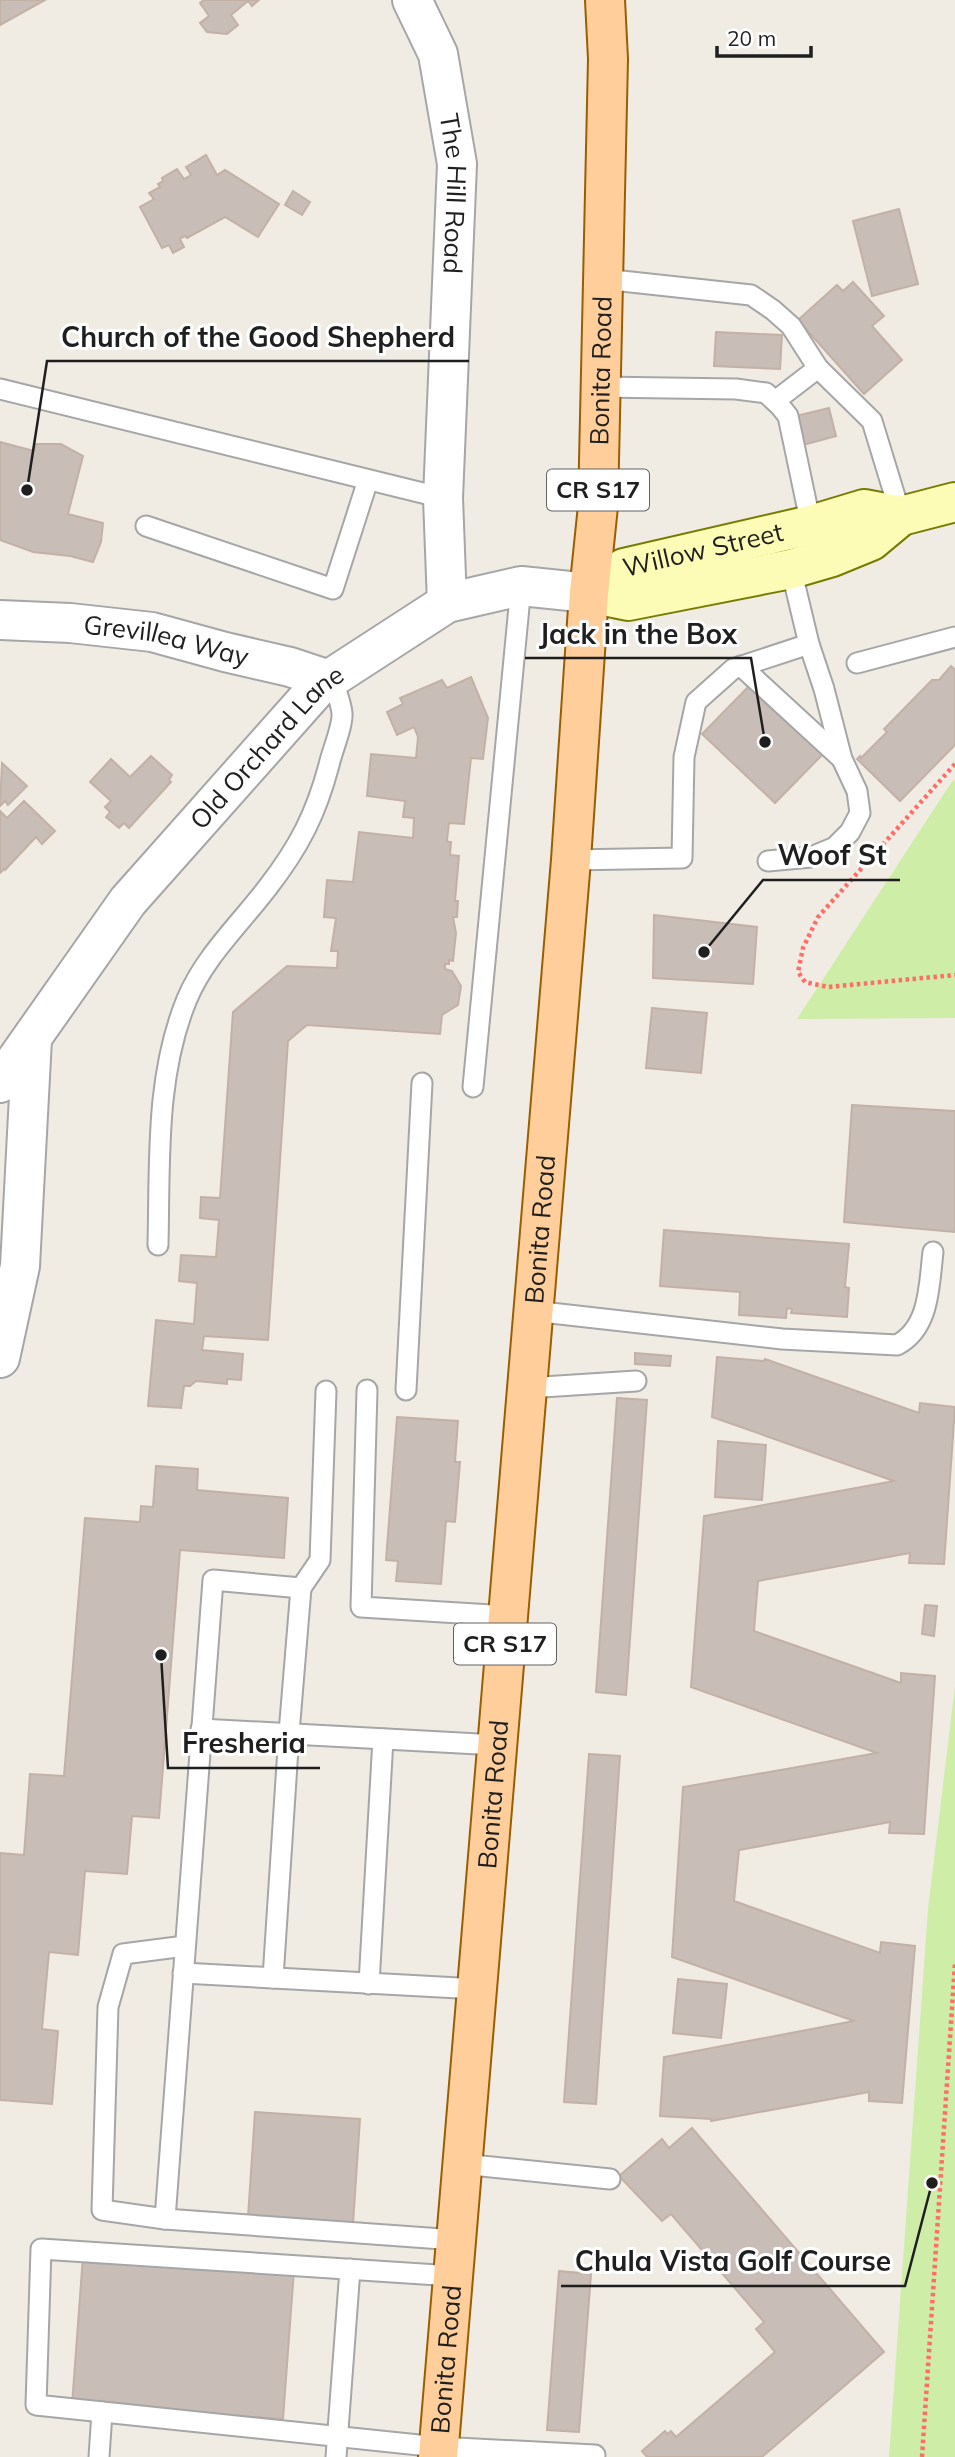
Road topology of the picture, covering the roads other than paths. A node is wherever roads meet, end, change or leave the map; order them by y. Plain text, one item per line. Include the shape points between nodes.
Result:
1 (412, 0) edge
2 (605, 0) edge
3 (603, 279) junction
4 (818, 368) junction
5 (600, 387) junction
6 (0, 390) edge
7 (775, 401) junction
8 (368, 480) junction
9 (443, 498) junction
10 (955, 502) edge
11 (901, 516) junction
12 (811, 524) junction
13 (146, 526) dead end
14 (791, 569) junction
15 (521, 586) junction
16 (589, 593) junction
17 (447, 603) junction
18 (0, 620) edge
19 (955, 637) edge
20 (809, 644) junction
21 (857, 663) dead end
22 (741, 666) junction
23 (330, 678) junction
24 (842, 759) junction
25 (571, 860) junction
26 (768, 861) dead end
27 (32, 1039) junction
28 (0, 1083) edge
29 (422, 1083) dead end
30 (473, 1087) dead end
31 (158, 1245) dead end
32 (933, 1252) dead end
33 (533, 1311) junction
34 (0, 1358) edge
35 (636, 1381) dead end
36 (527, 1388) junction
37 (367, 1390) dead end
38 (406, 1390) dead end
39 (327, 1391) dead end
40 (302, 1588) junction
41 (508, 1616) junction
42 (201, 1728) junction
43 (289, 1733) junction
44 (383, 1739) junction
45 (497, 1745) junction
46 (185, 1946) junction
47 (183, 1973) junction
48 (273, 1978) junction
49 (369, 1984) junction
50 (477, 1989) junction
51 (462, 2164) junction
52 (610, 2179) dead end
53 (164, 2219) junction
54 (454, 2258) junction
55 (350, 2269) junction
56 (102, 2412) junction
57 (338, 2436) junction
58 (438, 2452) edge
59 (596, 2455) dead end
60 (99, 2457) edge
61 (336, 2457) edge

1 - 9 street, The Hill Road via 438,54 457,164
2 - 3 main road, Bonita Road / CR S17
3 - 4 lane via 751,295 791,326
3 - 5 main road, Bonita Road / CR S17
4 - 7 lane
4 - 11 lane via 872,421
5 - 7 lane via 736,389 766,393
5 - 16 main road, Bonita Road / CR S17 via 598,506
6 - 8 lane
7 - 12 lane via 788,416
8 - 9 lane
8 - 13 lane via 333,589
9 - 17 street, The Hill Road
10 - 11 main road, Willow Street
11 - 12 main road, Willow Street via 864,509
11 - 14 main road, Willow Street via 871,541
12 - 16 main road, Willow Street via 624,568
14 - 16 main road, Willow Street via 628,601
14 - 20 lane
15 - 16 street, Old Orchard Lane
15 - 17 street, Old Orchard Lane
15 - 30 lane
16 - 25 main road, Bonita Road / CR S17
17 - 23 street, Old Orchard Lane
18 - 23 street, Grevillea Way via 70,622 152,632
19 - 21 lane
20 - 22 lane
20 - 24 lane
22 - 24 lane
22 - 25 lane via 696,702 684,757 681,858
23 - 27 street, Old Orchard Lane via 128,901
23 - 31 lane via 342,715 320,798 302,839 202,968 174,1036 160,1146
24 - 26 lane via 857,791 860,813 850,832 835,847 811,856
25 - 33 main road, Bonita Road / CR S17
27 - 28 street, Old Orchard Lane
27 - 34 street via 20,1266
29 - 38 lane
32 - 33 lane via 922,1318 910,1339 897,1345 782,1339
33 - 36 main road, Bonita Road / CR S17
35 - 36 lane
36 - 41 main road, Bonita Road / CR S17
37 - 41 lane via 361,1608
39 - 40 lane via 320,1560
40 - 42 lane via 213,1580
40 - 43 lane
41 - 45 main road, Bonita Road / CR S17
42 - 43 lane
42 - 46 lane
43 - 44 lane
43 - 48 lane
44 - 45 lane
44 - 49 lane
45 - 50 main road, Bonita Road / CR S17
46 - 47 lane
46 - 53 lane via 123,1954 108,2007 102,2210
47 - 48 lane
47 - 53 lane
48 - 49 lane
49 - 50 lane
50 - 51 main road, Bonita Road / CR S17
51 - 52 lane
51 - 54 main road, Bonita Road / CR S17
53 - 54 lane
54 - 55 lane
54 - 58 main road, Bonita Road / CR S17
55 - 56 lane via 41,2249 36,2405
55 - 57 lane
56 - 57 lane
56 - 60 lane
57 - 58 lane
57 - 61 lane
58 - 59 lane

